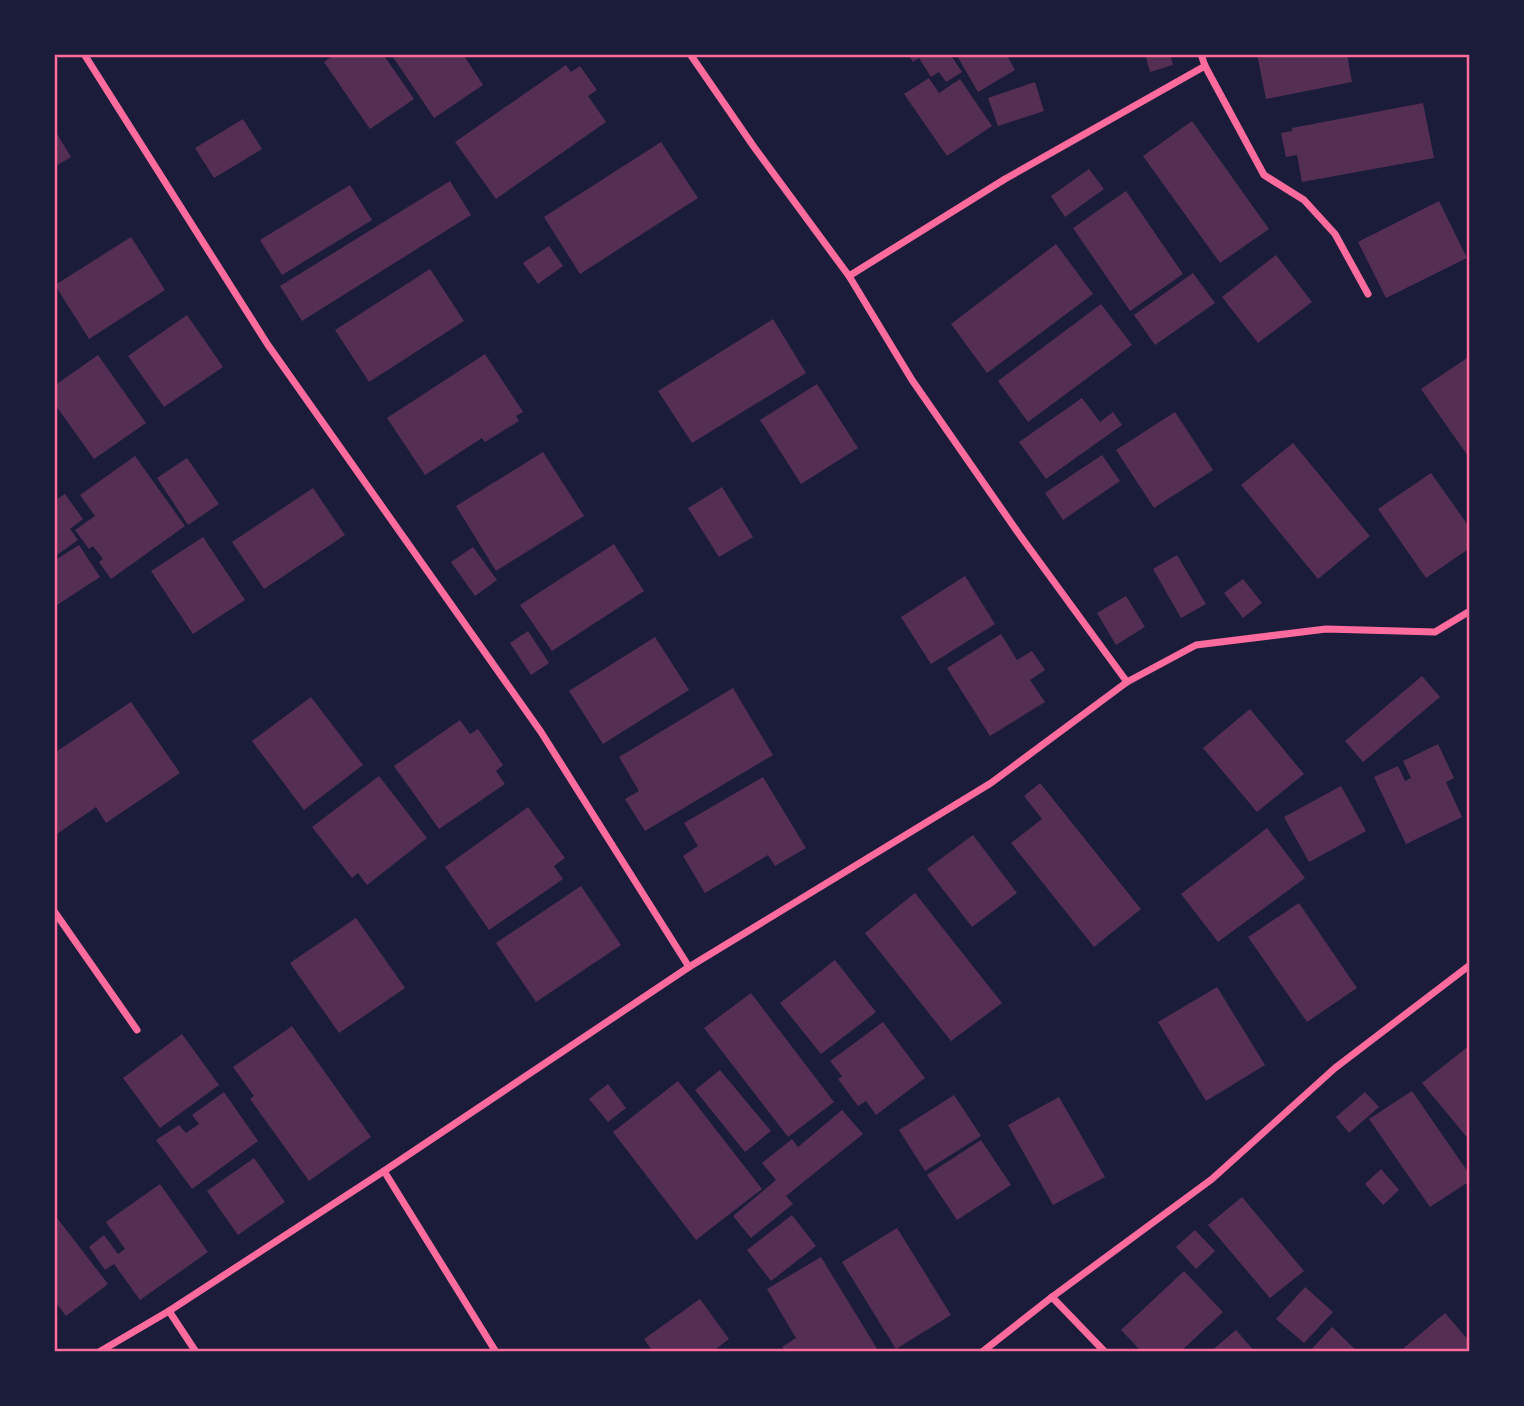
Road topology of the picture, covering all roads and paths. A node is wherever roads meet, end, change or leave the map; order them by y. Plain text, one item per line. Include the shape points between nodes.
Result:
1 (84, 54) edge
2 (690, 54) edge
3 (1201, 54) edge
4 (1205, 66) junction
5 (849, 276) junction
6 (1368, 294) dead end
7 (1470, 611) edge
8 (1127, 682) junction
9 (54, 911) edge
10 (1470, 965) edge
11 (689, 967) junction
12 (137, 1030) dead end
13 (384, 1171) junction
14 (1052, 1297) junction
15 (169, 1311) junction
16 (99, 1352) edge
17 (196, 1352) edge
18 (496, 1352) edge
19 (982, 1352) edge
20 (1105, 1352) edge

1 - 11 street via 268,345 541,732
2 - 5 street
3 - 4 street
4 - 5 street
4 - 6 street via 1264,175 1304,200 1335,234
5 - 8 street via 912,380
7 - 8 street via 1435,632 1326,629 1196,645
8 - 11 street via 990,783
9 - 12 street
10 - 14 street via 1335,1068 1212,1179
11 - 13 street
13 - 15 street
13 - 18 street
14 - 19 street
14 - 20 street
15 - 16 street
15 - 17 street

